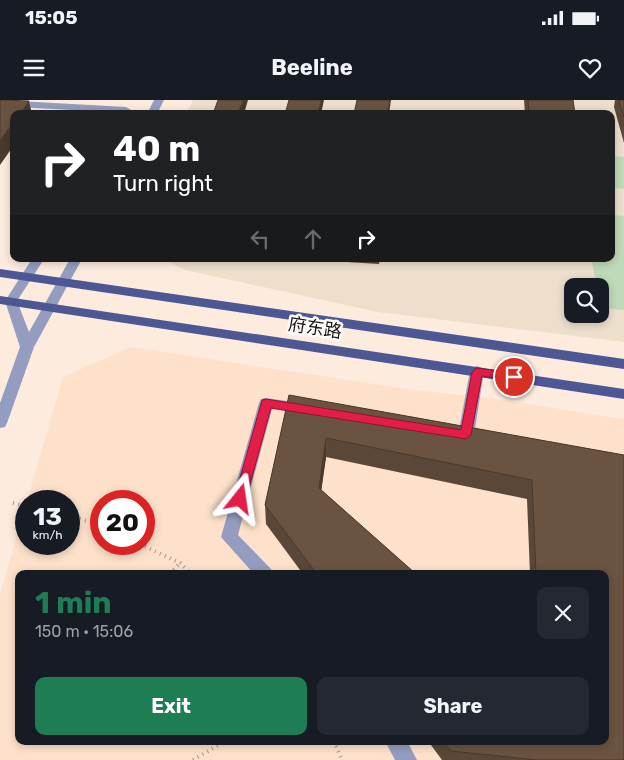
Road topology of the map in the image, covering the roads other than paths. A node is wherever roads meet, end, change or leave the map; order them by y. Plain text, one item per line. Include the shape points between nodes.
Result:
1 (0, 103) edge
2 (97, 110) edge
3 (36, 262) edge
4 (74, 262) edge
5 (0, 273) edge
6 (26, 277) junction
7 (64, 283) junction
8 (6, 300) edge
9 (50, 307) junction
10 (27, 346) junction
11 (624, 364) edge
12 (477, 372) junction
13 (624, 394) edge
14 (323, 412) edge
15 (0, 423) edge
16 (447, 432) edge
17 (466, 435) junction
18 (484, 438) edge
19 (261, 570) edge
20 (398, 745) edge
21 (407, 760) edge

1 - 2 street
3 - 6 street
4 - 7 street
5 - 6 main road, 府东路
6 - 7 main road, 府东路
6 - 8 street
7 - 9 street
7 - 11 main road, 府东路
8 - 9 main road, 府东路
8 - 10 street
9 - 10 street
9 - 12 main road, 府东路
10 - 15 street
12 - 13 main road, 府东路
12 - 17 street
14 - 19 street via 266,403 229,537
16 - 17 street
17 - 18 street
20 - 21 street

